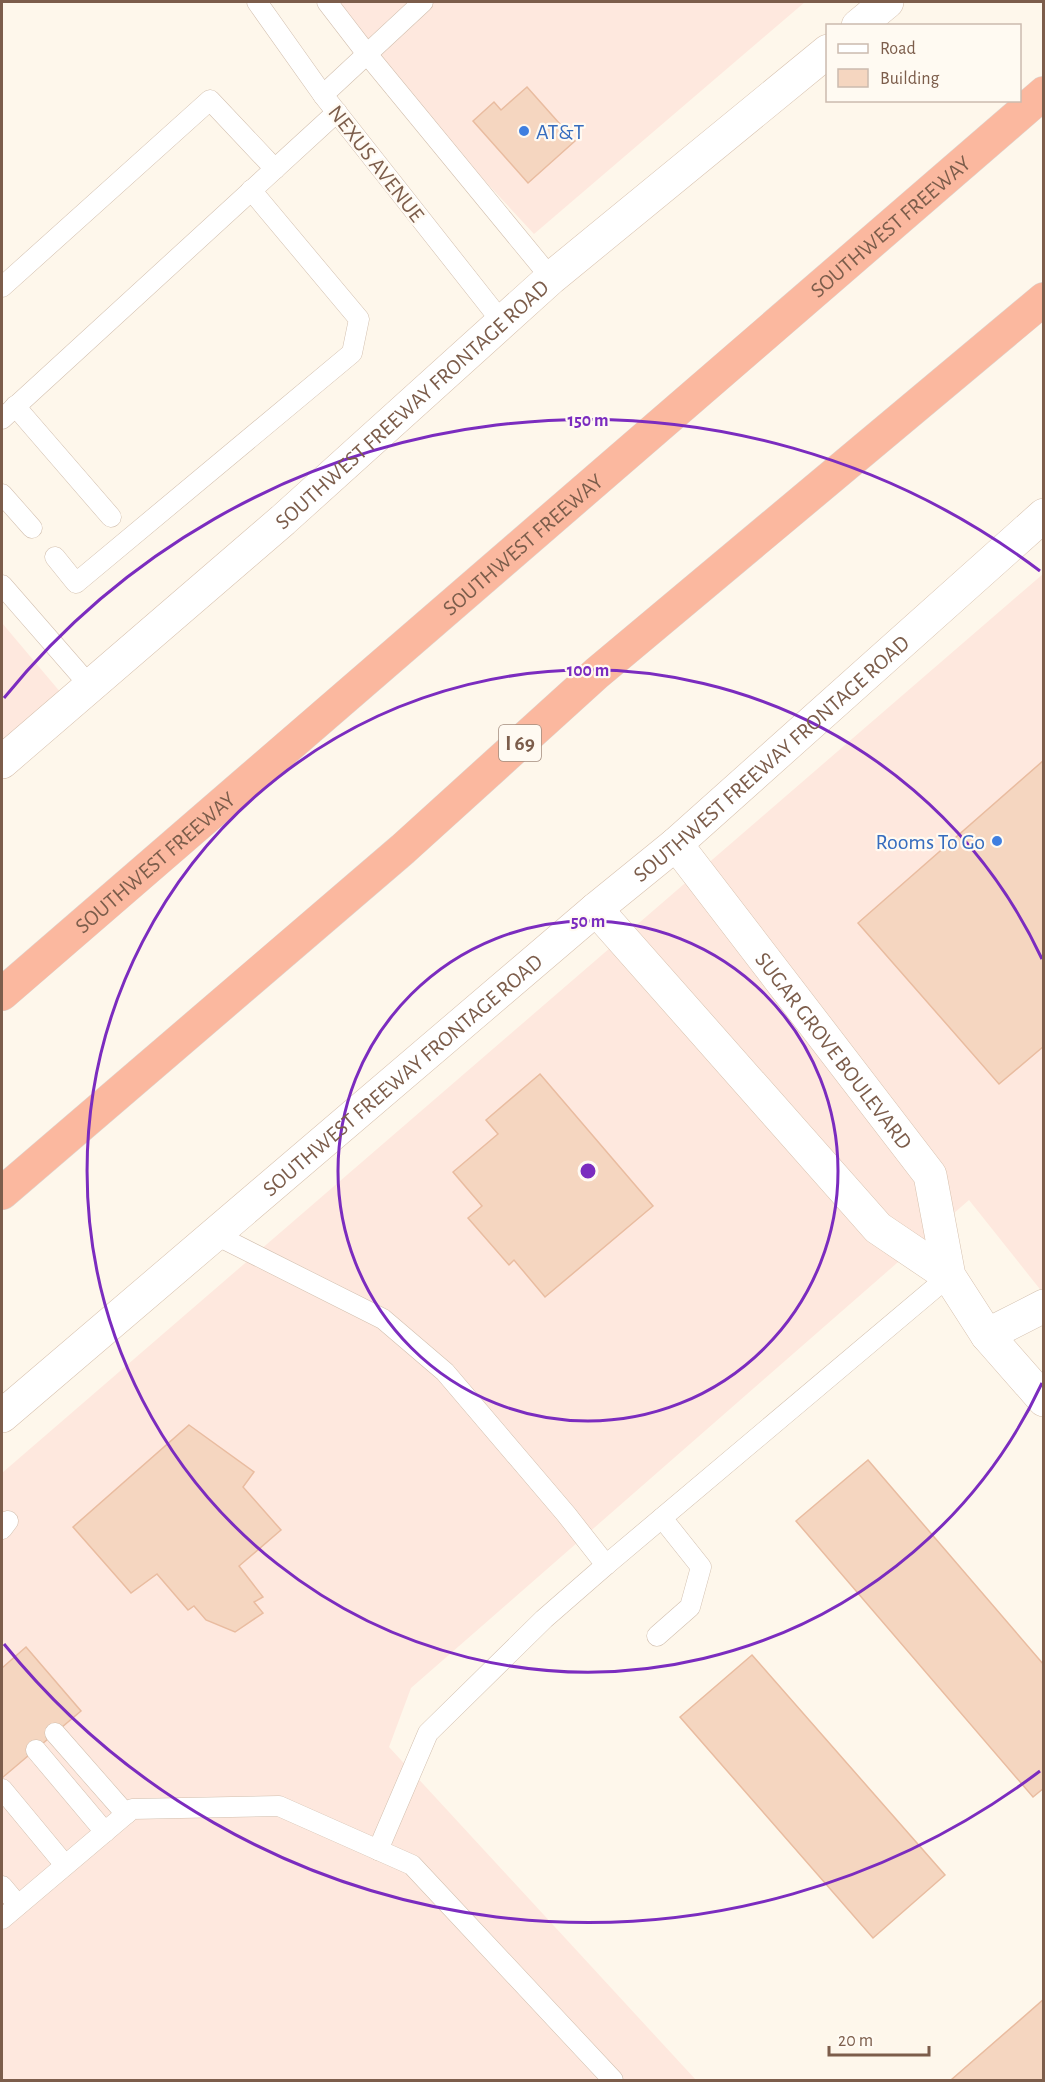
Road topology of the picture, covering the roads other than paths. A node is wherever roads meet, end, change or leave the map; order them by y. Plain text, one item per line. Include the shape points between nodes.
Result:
1 (257, 2) edge
2 (327, 2) edge
3 (423, 2) edge
4 (887, 2) edge
5 (860, 24) edge
6 (826, 53) edge
7 (367, 54) junction
8 (1044, 93) edge
9 (323, 95) junction
10 (337, 112) junction
11 (275, 169) junction
12 (251, 190) junction
13 (551, 278) junction
14 (2, 287) edge
15 (1044, 298) edge
16 (502, 322) junction
17 (8, 412) edge
18 (2, 494) edge
19 (1044, 515) edge
20 (111, 517) dead end
21 (32, 528) dead end
22 (55, 557) dead end
23 (2, 585) edge
24 (90, 686) junction
25 (2, 762) edge
26 (676, 844) junction
27 (596, 909) junction
28 (2, 994) edge
29 (2, 1193) edge
30 (214, 1234) junction
31 (949, 1276) junction
32 (1044, 1306) edge
33 (987, 1335) junction
34 (1044, 1400) edge
35 (2, 1416) edge
36 (662, 1518) junction
37 (606, 1565) junction
38 (657, 1636) dead end
39 (55, 1733) dead end
40 (36, 1750) dead end
41 (2, 1789) edge
42 (126, 1814) junction
43 (105, 1832) junction
44 (378, 1850) junction
45 (65, 1865) junction
46 (2, 1886) edge
47 (18, 1905) junction
48 (2, 1919) edge
49 (613, 2080) edge

1 - 9 lane, NEXUS AVENUE
2 - 7 lane
3 - 7 lane
4 - 5 main road
6 - 13 main road, SOUTHWEST FREEWAY FRONTAGE ROAD
7 - 9 lane
7 - 13 lane
8 - 28 highway, SOUTHWEST FREEWAY
9 - 10 lane, NEXUS AVENUE
10 - 11 lane
10 - 16 lane, NEXUS AVENUE
11 - 12 lane
11 - 14 lane via 210,100
12 - 17 lane
12 - 22 lane via 359,320 352,353 76,583
13 - 16 main road, SOUTHWEST FREEWAY FRONTAGE ROAD
15 - 29 highway, I 69 via 597,673 404,849
16 - 24 main road, SOUTHWEST FREEWAY FRONTAGE ROAD via 283,520
17 - 20 lane
18 - 21 lane
19 - 26 main road, SOUTHWEST FREEWAY FRONTAGE ROAD
23 - 24 lane
24 - 25 main road, SOUTHWEST FREEWAY FRONTAGE ROAD
26 - 27 main road, SOUTHWEST FREEWAY FRONTAGE ROAD
26 - 31 main road, SUGAR GROVE BOULEVARD via 930,1175
27 - 30 main road, SOUTHWEST FREEWAY FRONTAGE ROAD
27 - 31 main road, SUGAR GROVE BOULEVARD via 878,1228
30 - 35 main road, SOUTHWEST FREEWAY FRONTAGE ROAD
30 - 37 lane via 383,1319 445,1372
31 - 33 main road, SUGAR GROVE BOULEVARD
31 - 36 lane
32 - 33 main road
33 - 34 main road, SUGAR GROVE BOULEVARD
36 - 37 lane
36 - 38 lane via 701,1567 690,1607
37 - 44 lane via 544,1619 428,1733
39 - 42 lane
40 - 43 lane
41 - 45 lane
42 - 43 lane
42 - 44 lane via 132,1809 279,1806
43 - 45 lane
44 - 49 lane via 412,1865
45 - 47 lane
46 - 47 lane
47 - 48 lane

